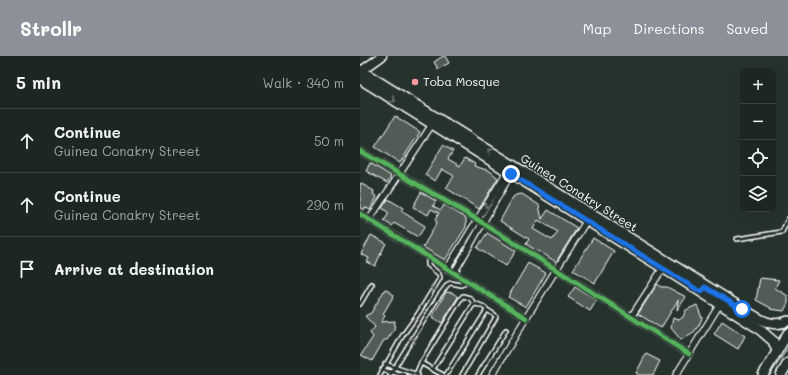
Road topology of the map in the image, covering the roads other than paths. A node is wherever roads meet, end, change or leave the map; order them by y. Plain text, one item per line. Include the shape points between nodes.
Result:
1 (382, 56) edge
2 (360, 73) edge
3 (433, 124) junction
4 (458, 135) junction
5 (360, 151) edge
6 (511, 169) junction
7 (399, 173) junction
8 (572, 207) junction
9 (360, 215) edge
10 (788, 219) edge
11 (369, 220) junction
12 (478, 220) junction
13 (587, 220) junction
14 (483, 224) junction
15 (737, 239) dead end
16 (428, 257) junction
17 (663, 268) junction
18 (447, 270) junction
19 (557, 270) junction
20 (454, 273) junction
21 (468, 282) junction
22 (372, 284) dead end
23 (703, 290) junction
24 (360, 304) edge
25 (720, 304) junction
26 (473, 305) junction
27 (486, 310) junction
28 (418, 314) junction
29 (631, 317) junction
30 (526, 318) junction
31 (426, 319) junction
32 (788, 322) edge
33 (760, 325) junction
34 (506, 330) dead end
35 (788, 333) edge
36 (777, 351) junction
37 (689, 354) junction
38 (421, 363) junction
39 (788, 363) edge
40 (385, 364) junction
41 (395, 368) junction
42 (433, 369) junction
43 (382, 370) junction
44 (391, 374) edge
45 (417, 374) edge
46 (441, 374) edge
47 (380, 375) edge
48 (405, 375) edge
49 (446, 375) edge
50 (462, 375) edge
51 (478, 375) edge
52 (492, 375) edge
53 (676, 375) edge
54 (763, 375) edge
55 (781, 375) edge

1 - 2 main road
2 -> 3 main road, Guinea Conakry Street
2 - 4 main road, Guinea Conakry Street
3 - 4 main road, Guinea Conakry Street
3 - 7 street
4 - 6 main road, Guinea Conakry Street
5 - 7 street
6 - 8 main road, Guinea Conakry Street
6 -> 12 street
6 - 14 street
7 - 11 street
7 - 12 street
8 - 13 main road, Guinea Conakry Street
8 - 23 main road, Guinea Conakry Street
9 - 11 street
10 - 15 lane via 782,232
11 - 16 street
12 - 14 street
12 - 18 street
13 - 17 main road, Guinea Conakry Street
13 - 19 street
14 - 19 street
14 - 20 street
16 - 18 street
16 -> 28 lane via 428,265 440,275
17 - 23 main road, Guinea Conakry Street
17 - 29 street
18 - 20 street
19 - 29 street
19 - 30 street
20 - 21 street
21 - 30 street
21 - 31 lane via 461,285 448,284
22 - 24 lane
23 - 25 main road, Guinea Conakry Street
23 - 33 main road, Guinea Conakry Street
25 - 33 main road, Guinea Conakry Street
25 - 37 street
26 - 27 lane via 477,304
26 - 38 lane via 470,298 461,298
26 - 42 lane
27 - 49 lane
27 - 50 lane via 496,317
28 - 31 lane
28 - 40 lane
29 - 37 street
30 - 52 street
41 -> 31 lane
32 - 33 main road, Guinea Conakry Street
33 - 36 main road, Guinea Conakry Street
34 - 51 lane
35 - 36 main road
36 - 54 main road
37 - 53 street
38 - 42 lane
38 - 45 lane
39 - 55 main road
40 - 41 lane
40 - 43 lane
41 - 44 lane
41 - 45 lane
42 - 46 lane
43 - 44 lane
43 - 47 lane
44 - 48 lane

